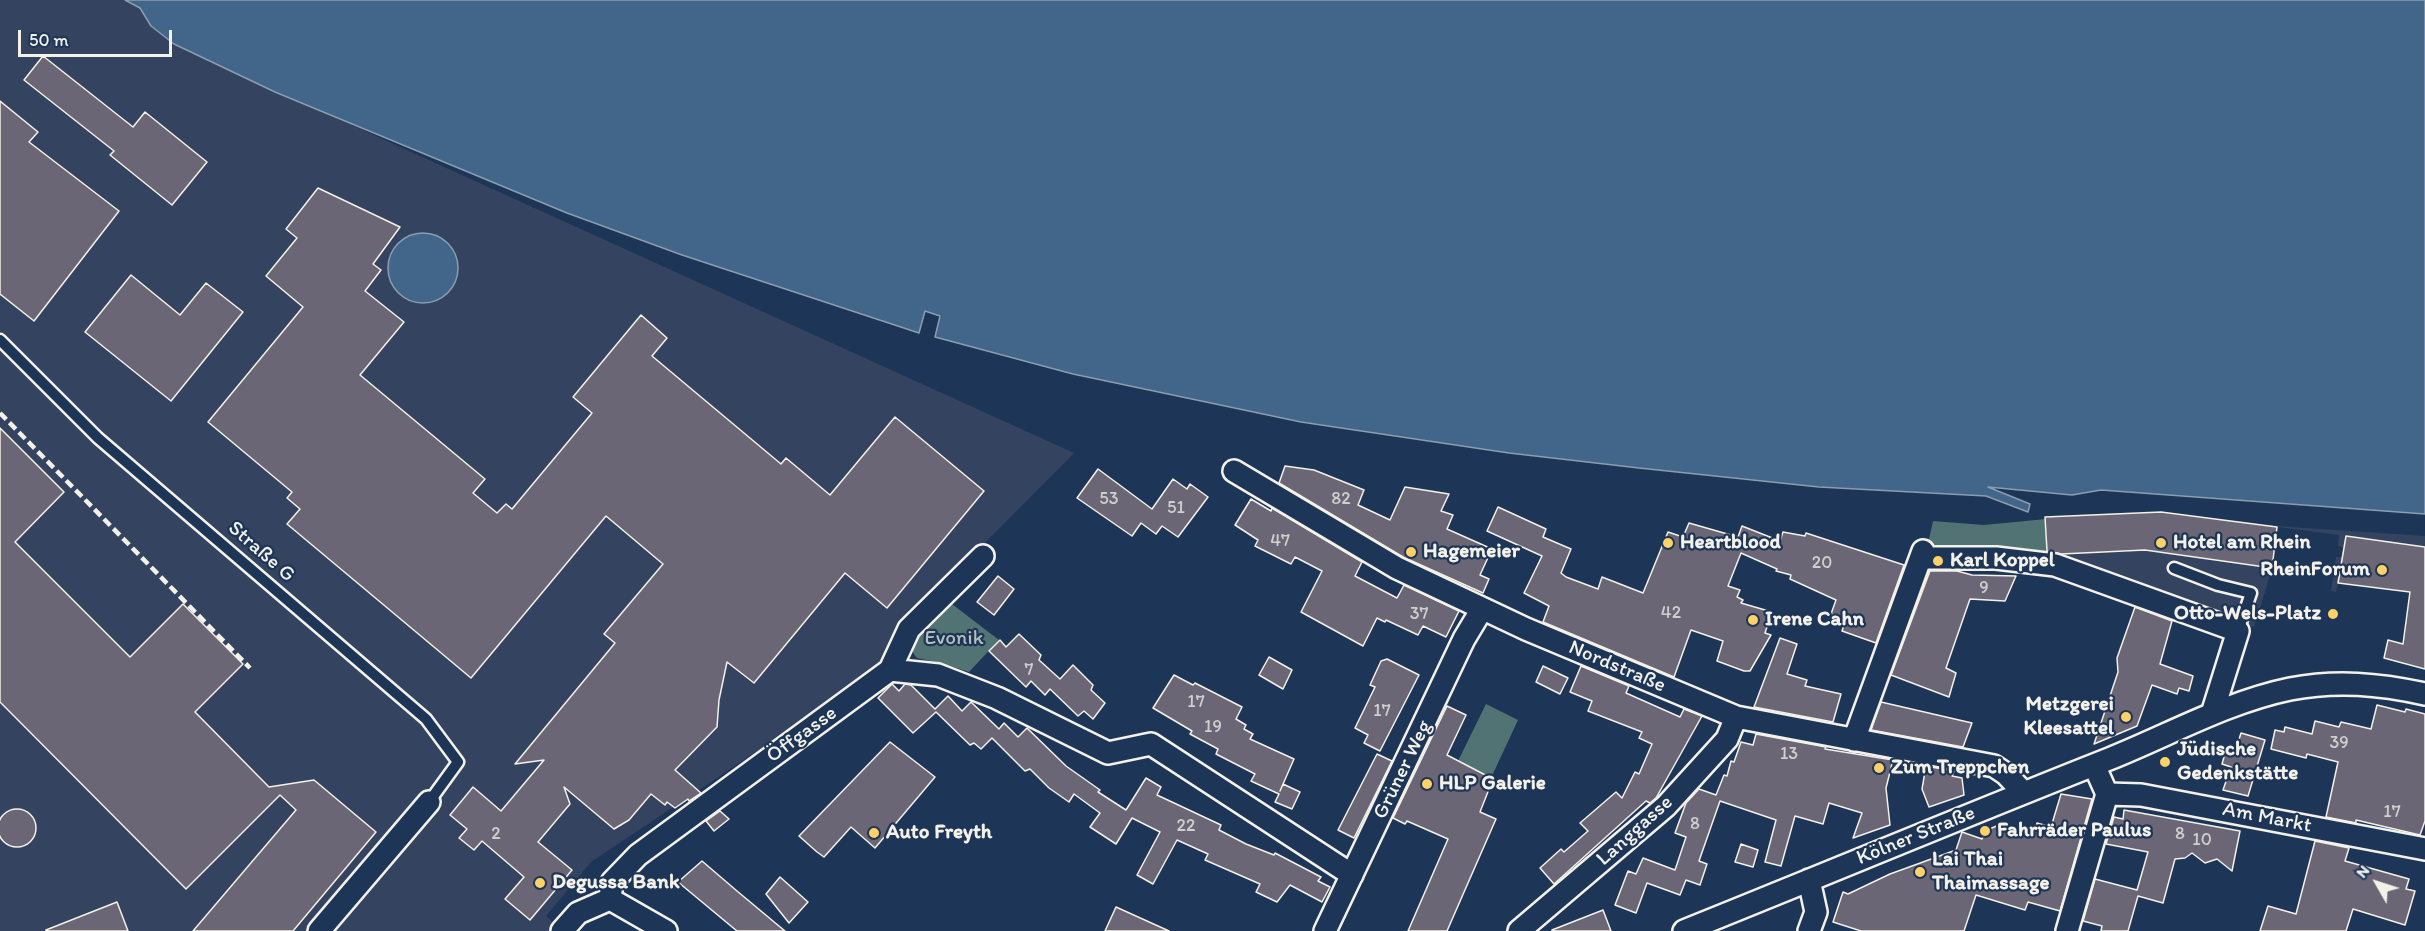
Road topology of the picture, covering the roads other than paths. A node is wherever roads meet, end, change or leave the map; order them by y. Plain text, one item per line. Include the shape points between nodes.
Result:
1 (0, 340) edge
2 (1234, 471) dead end
3 (983, 556) dead end
4 (2174, 568) dead end
5 (1482, 609) junction
6 (2238, 631) junction
7 (890, 670) junction
8 (2425, 694) edge
9 (2212, 714) junction
10 (1736, 717) junction
11 (1854, 740) junction
12 (2094, 765) junction
13 (2024, 792) junction
14 (2107, 794) junction
15 (429, 802) joint
16 (2425, 849) edge
17 (1352, 875) junction
18 (1809, 880) junction
19 (610, 899) junction
20 (319, 931) edge
21 (562, 931) edge
22 (666, 931) edge
23 (1325, 931) edge
24 (1519, 931) edge
25 (1684, 931) edge
26 (1809, 931) edge
27 (2067, 931) edge

1 - 15 lane, Straße G via 98,438 426,719 458,762
2 - 5 street, Nordstraße via 1397,568
3 - 7 street, Öffgasse via 909,629
4 - 6 lane via 2251,593
5 - 10 street, Nordstraße
5 - 17 street, Grüner Weg
6 - 9 street
6 - 11 street via 2055,565 1922,555
7 - 17 street via 938,675 997,698 1108,753 1150,744
7 - 19 street, Öffgasse via 638,855 612,882
8 - 9 street, Kölner Straße via 2382,686 2327,684 2270,694
9 - 12 street, Kölner Straße
10 - 11 street, Nordstraße
10 - 24 street, Langgasse via 1727,739 1666,806
11 - 13 street, Nordstraße via 1995,766
12 - 13 street, Kölner Straße
12 - 14 street
13 - 18 street, Kölner Straße
14 - 16 street, Am Markt via 2141,795
14 - 27 street
15 - 20 street
17 - 23 street, Grüner Weg
18 - 25 street, Kölner Straße
18 - 26 street via 1816,912
19 - 21 street via 578,913
19 - 22 street

